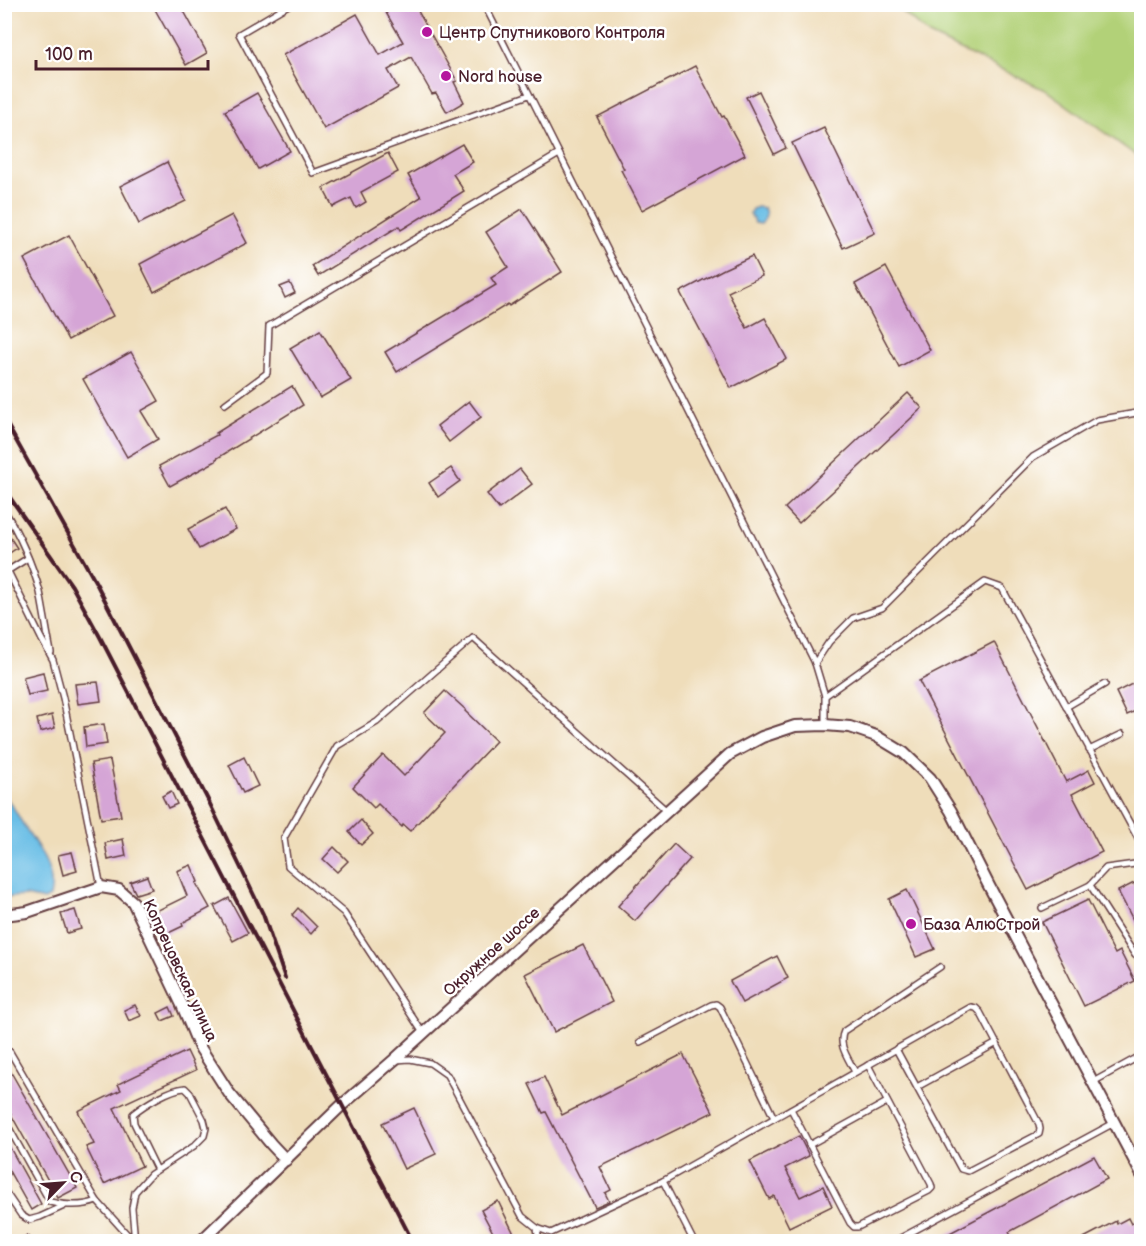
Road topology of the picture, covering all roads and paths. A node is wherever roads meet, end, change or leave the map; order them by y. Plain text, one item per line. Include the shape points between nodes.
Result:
1 (290, 4) edge
2 (484, 4) edge
3 (529, 95) junction
4 (559, 154) junction
5 (225, 404) dead end
6 (1142, 412) edge
7 (4, 510) edge
8 (28, 558) junction
9 (4, 563) edge
10 (9, 570) junction
11 (53, 660) junction
12 (815, 663) junction
13 (1105, 684) dead end
14 (825, 696) junction
15 (1066, 707) junction
16 (825, 725) junction
17 (1122, 734) dead end
18 (1089, 750) junction
19 (667, 811) junction
20 (1142, 846) edge
21 (1142, 863) edge
22 (1090, 885) junction
23 (101, 887) junction
24 (1042, 908) dead end
25 (4, 915) edge
26 (1135, 955) dead end
27 (940, 967) dead end
28 (423, 1034) junction
29 (640, 1042) dead end
30 (997, 1043) junction
31 (896, 1049) junction
32 (10, 1052) dead end
33 (1142, 1055) edge
34 (394, 1060) junction
35 (868, 1065) junction
36 (855, 1072) junction
37 (1093, 1082) junction
38 (917, 1087) junction
39 (887, 1102) junction
40 (791, 1109) junction
41 (774, 1118) junction
42 (4, 1119) edge
43 (1114, 1123) junction
44 (809, 1145) junction
45 (286, 1160) junction
46 (157, 1170) junction
47 (1142, 1175) edge
48 (663, 1181) junction
49 (4, 1190) edge
50 (97, 1201) junction
51 (64, 1206) junction
52 (537, 1228) junction
53 (134, 1242) edge
54 (200, 1242) edge
55 (539, 1242) edge
56 (694, 1242) edge
57 (892, 1242) edge

1 - 3 lane via 239,34 313,173
2 - 3 lane
3 - 4 lane
4 - 5 lane via 269,326 267,373
4 - 12 lane
6 - 12 lane via 1097,420 1033,457 882,608 853,618
7 - 8 lane
8 - 10 lane
8 - 11 lane
9 - 10 lane
10 - 11 lane
11 - 23 lane
12 - 14 lane
13 - 15 lane
14 - 15 lane via 985,582 1002,588
14 - 16 lane
15 - 18 lane
16 - 19 street, Окружное шоссе via 795,726 762,736 730,754
16 - 37 street, Окружное шоссе via 849,727 876,736 904,753 930,778
17 - 18 lane
18 - 20 lane
19 - 28 street, Окружное шоссе
19 - 28 lane via 473,638 377,722 337,746 284,838 288,866 344,913
21 - 22 lane via 1106,867
22 - 24 lane
22 - 26 lane
23 - 25 street via 27,912
23 - 45 street, Копрецовская улица via 119,890 133,902 199,1046 229,1093
27 - 36 lane via 844,1031 841,1044
28 - 34 street, Окружное шоссе
29 - 41 lane via 711,1005 720,1006
30 - 31 lane via 980,1012 971,1007
30 - 38 lane
30 - 38 lane via 1039,1124 1039,1134 964,1171
31 - 35 lane
31 - 38 lane
32 - 50 lane
33 - 37 lane
34 - 45 street, Окружное шоссе
34 - 52 lane via 430,1063 447,1075 522,1216
35 - 36 lane
35 - 39 lane
36 - 40 lane
37 - 43 street, Окружное шоссе
39 - 44 lane
39 - 44 lane via 931,1184 929,1191 854,1227
40 - 41 lane
40 - 44 lane
41 - 48 lane
42 - 51 lane via 50,1202
43 - 47 street, Окружное шоссе
43 - 57 lane
45 - 54 street, Окружное шоссе
46 - 46 lane via 204,1136 204,1120 185,1088 133,1114
46 - 53 lane via 135,1192
48 - 52 lane via 551,1233
48 - 56 lane
49 - 51 lane via 29,1220
50 - 51 lane
50 - 53 lane
52 - 55 lane

